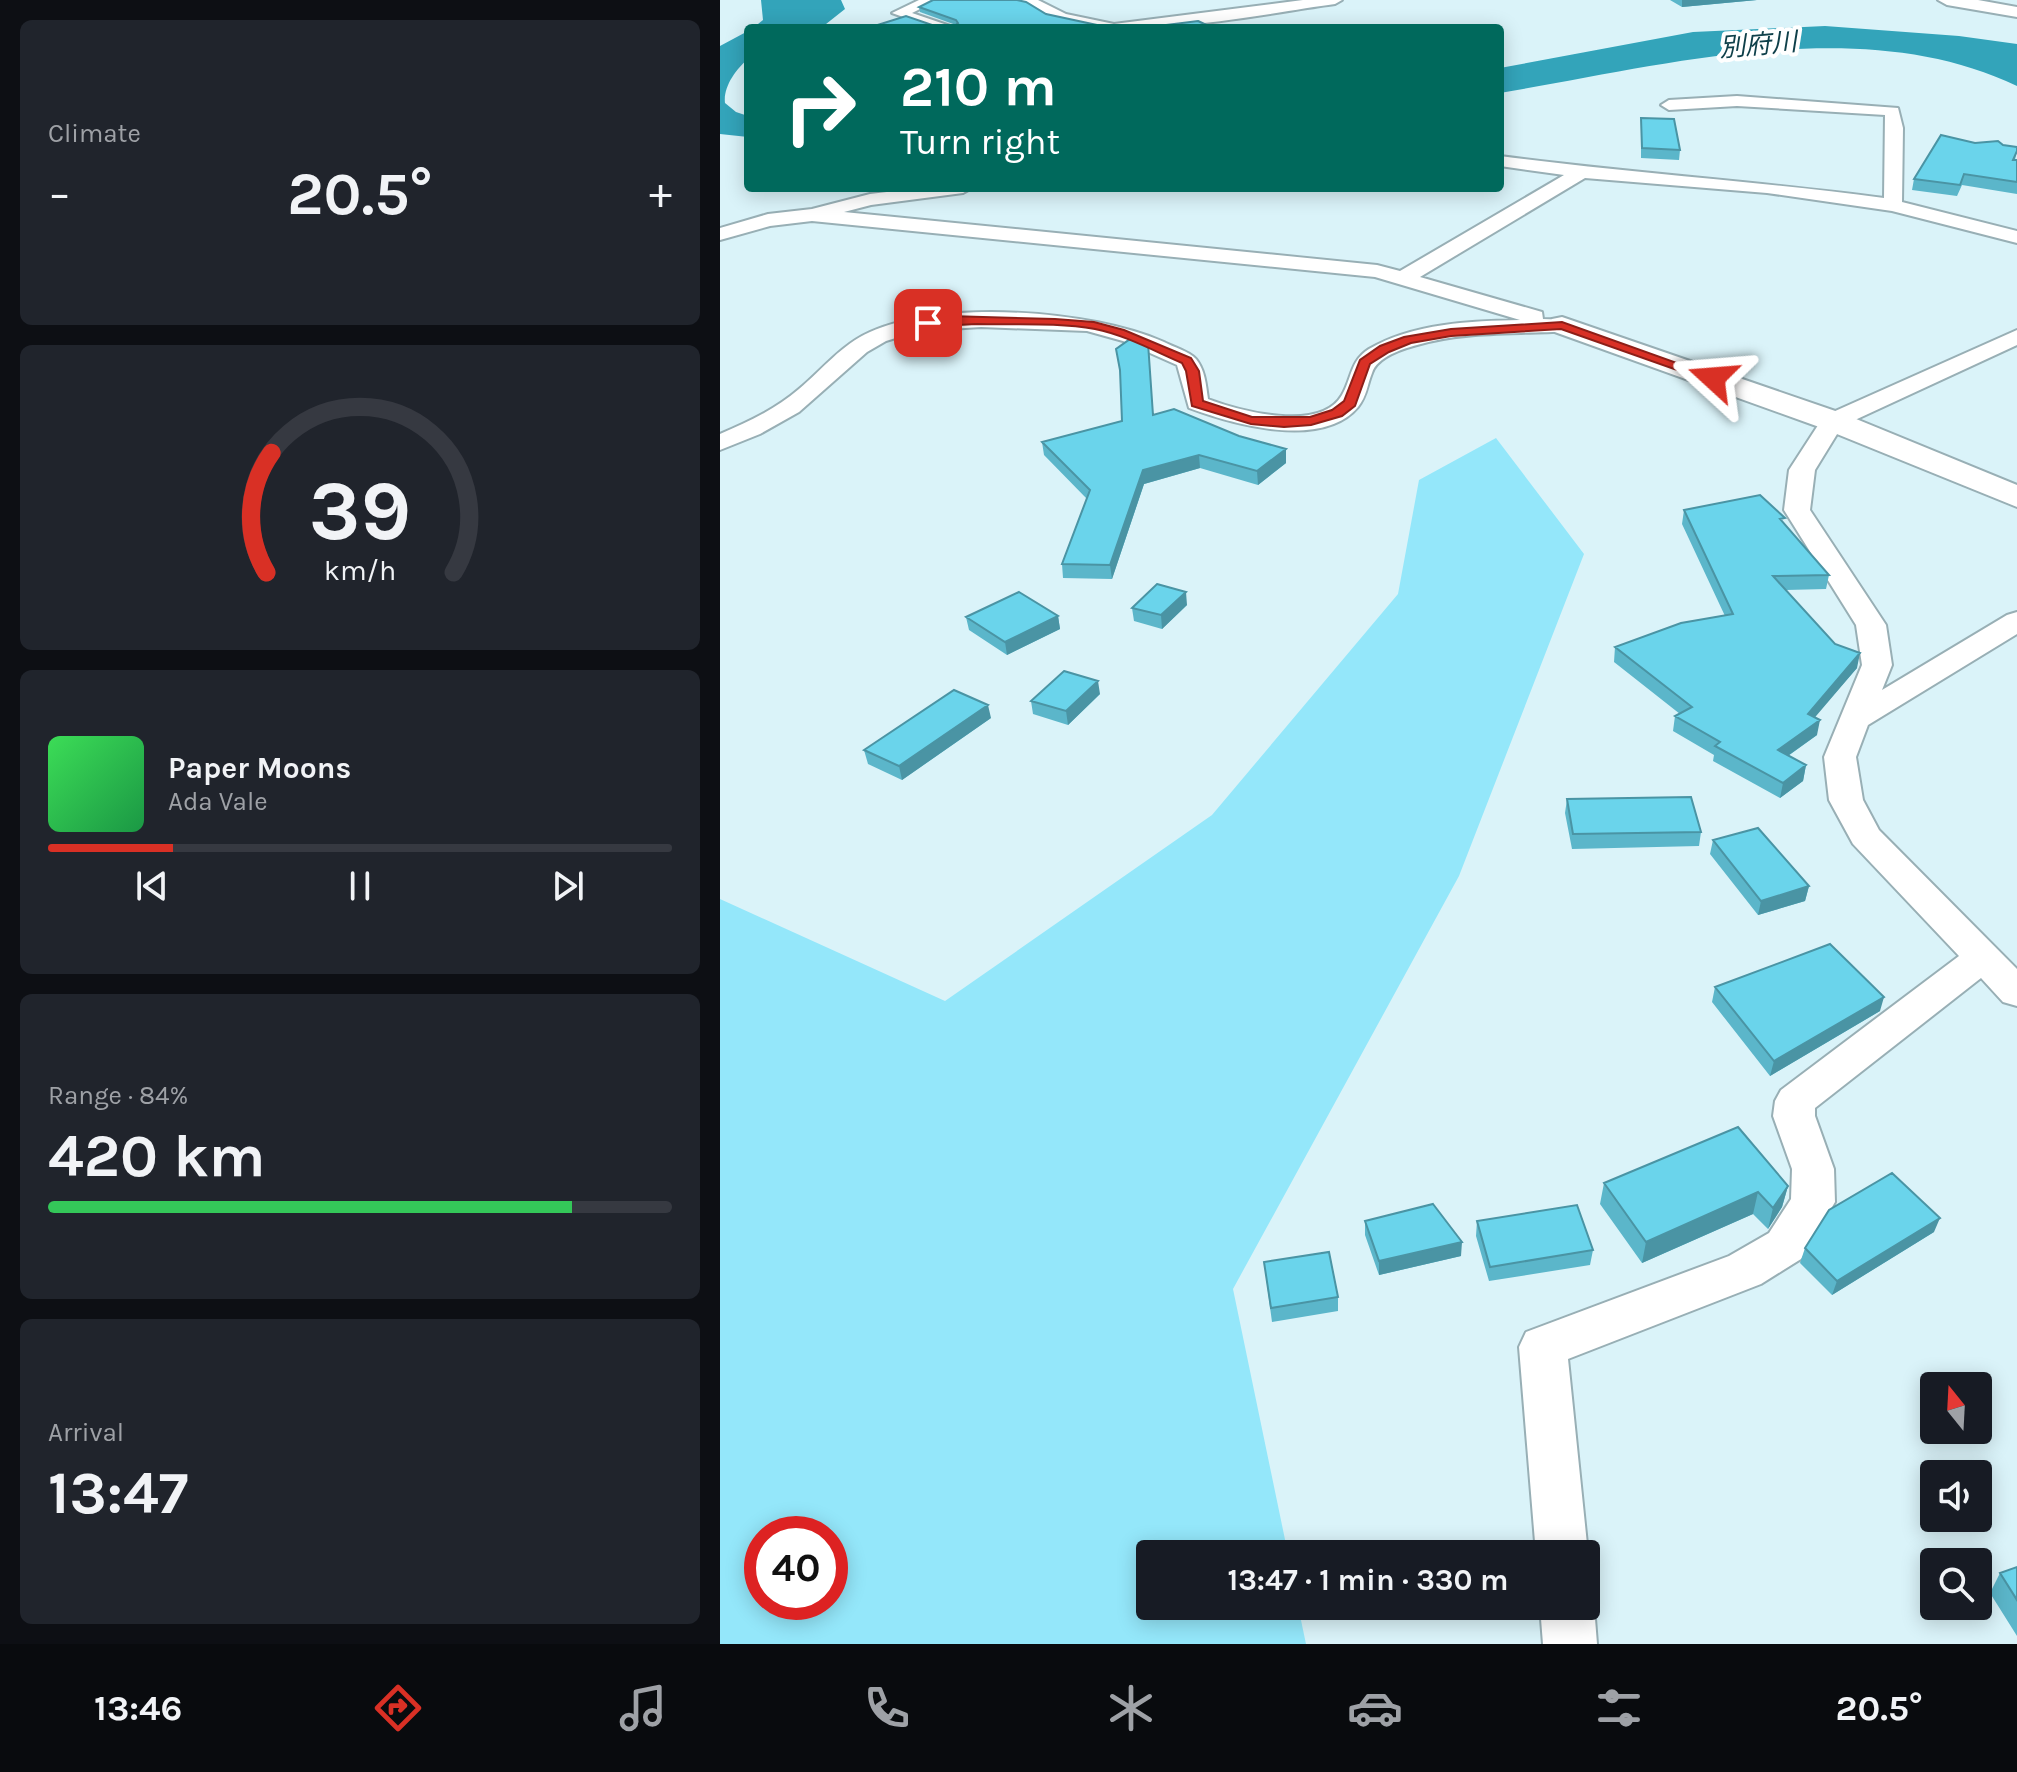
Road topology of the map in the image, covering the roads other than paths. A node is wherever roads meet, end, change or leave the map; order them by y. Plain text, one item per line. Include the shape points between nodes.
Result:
1 (931, 0) edge
2 (1027, 0) edge
3 (1335, 0) edge
4 (1947, 0) edge
5 (2017, 12) edge
6 (936, 24) edge
7 (1095, 24) edge
8 (1146, 24) edge
9 (1669, 105) dead end
10 (1504, 162) edge
11 (1582, 172) junction
12 (932, 192) edge
13 (1893, 205) junction
14 (812, 215) junction
15 (720, 234) edge
16 (2017, 237) edge
17 (1402, 279) junction
18 (1562, 325) junction
19 (2016, 338) edge
20 (1833, 421) junction
21 (720, 443) edge
22 (2017, 497) edge
23 (2017, 621) edge
24 (1857, 719) junction
25 (1982, 958) junction
26 (2017, 992) edge
27 (1561, 1540) edge
28 (1568, 1620) edge
29 (1570, 1644) edge

1 - 6 street via 899,13
2 - 7 street via 1062,17
3 - 8 street
4 - 5 street
9 - 13 street via 1737,101 1892,111
10 - 11 street
11 - 13 street
11 - 17 street
12 - 14 street
13 - 16 street
14 - 15 street via 768,220
14 - 17 street via 1350,268
17 - 18 street
18 - 20 street
18 - 21 street via 1408,340 1364,362 1350,403 1337,413 1284,423 1251,421 1197,403 1186,361 1119,332 1055,322 948,320 874,338 800,400
19 - 20 street
20 - 22 street
20 - 24 street via 1802,470 1797,510 1871,625 1877,665
23 - 24 street
24 - 25 street via 1840,757 1846,800 1865,836
25 - 26 street
25 - 27 street via 1795,1101 1794,1116 1813,1169 1813,1202 1785,1246 1745,1270 1543,1347
28 - 29 street

